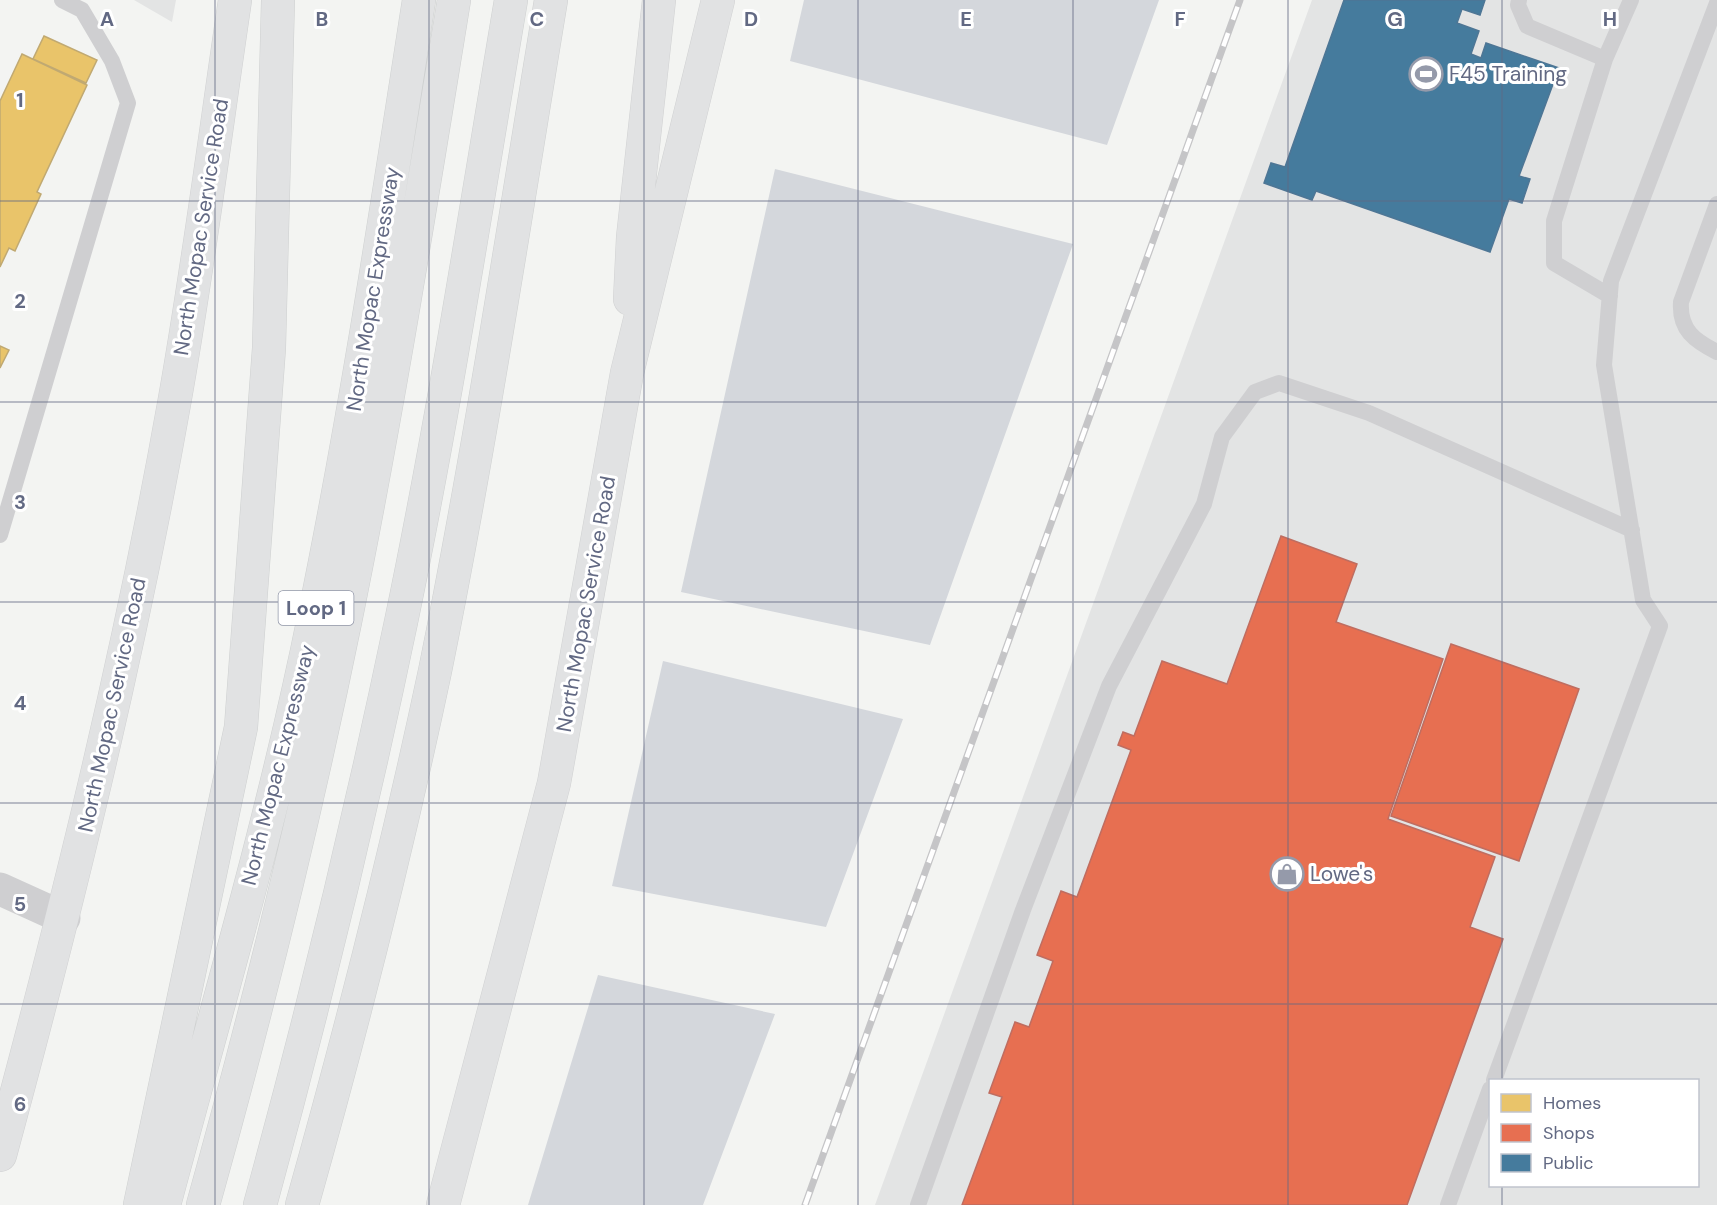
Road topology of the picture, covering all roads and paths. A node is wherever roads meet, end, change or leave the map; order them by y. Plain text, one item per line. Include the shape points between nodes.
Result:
1 (62, 0) edge
2 (235, 0) edge
3 (278, 0) edge
4 (419, 0) edge
5 (454, 0) edge
6 (511, 0) edge
7 (551, 0) edge
8 (659, 0) edge
9 (718, 0) edge
10 (1519, 0) edge
11 (1631, 0) edge
12 (1717, 3) edge
13 (1605, 58) junction
14 (1717, 204) edge
15 (1711, 240) edge
16 (1610, 296) junction
17 (1717, 352) edge
18 (627, 373) junction
19 (1632, 530) junction
20 (0, 535) edge
21 (0, 889) edge
22 (64, 918) junction
23 (1494, 1079) edge
24 (1489, 1094) edge
25 (0, 1155) edge
26 (140, 1205) edge
27 (164, 1205) edge
28 (203, 1205) edge
29 (260, 1205) edge
30 (303, 1205) edge
31 (443, 1205) edge
32 (918, 1205) edge
33 (1448, 1205) edge

1 - 20 lane via 82,10 112,61 128,103
2 - 22 main road, North Mopac Service Road via 174,403 125,650
3 - 26 main road via 269,348 241,727
4 - 27 main road, North Mopac Expressway / Loop 1 via 359,376 314,618 279,775
5 - 28 main road via 395,357 345,622 290,866
6 - 29 main road via 402,619 354,841
7 - 30 main road via 435,669 390,873
8 - 18 main road via 633,237
9 - 18 main road, North Mopac Service Road
10 - 13 lane via 1527,26
11 - 13 lane
12 - 16 lane via 1611,281
13 - 16 lane via 1554,221 1554,263
14 - 15 lane
15 - 17 lane via 1681,302 1680,314 1695,341
16 - 19 lane via 1604,365
18 - 31 main road, North Mopac Service Road via 554,783
19 - 23 lane via 1643,600 1660,626
19 - 32 lane via 1369,413 1279,383 1255,392 1222,437 1204,504 1109,686 1023,910
21 - 22 street
22 - 25 main road, North Mopac Service Road
24 - 33 lane

